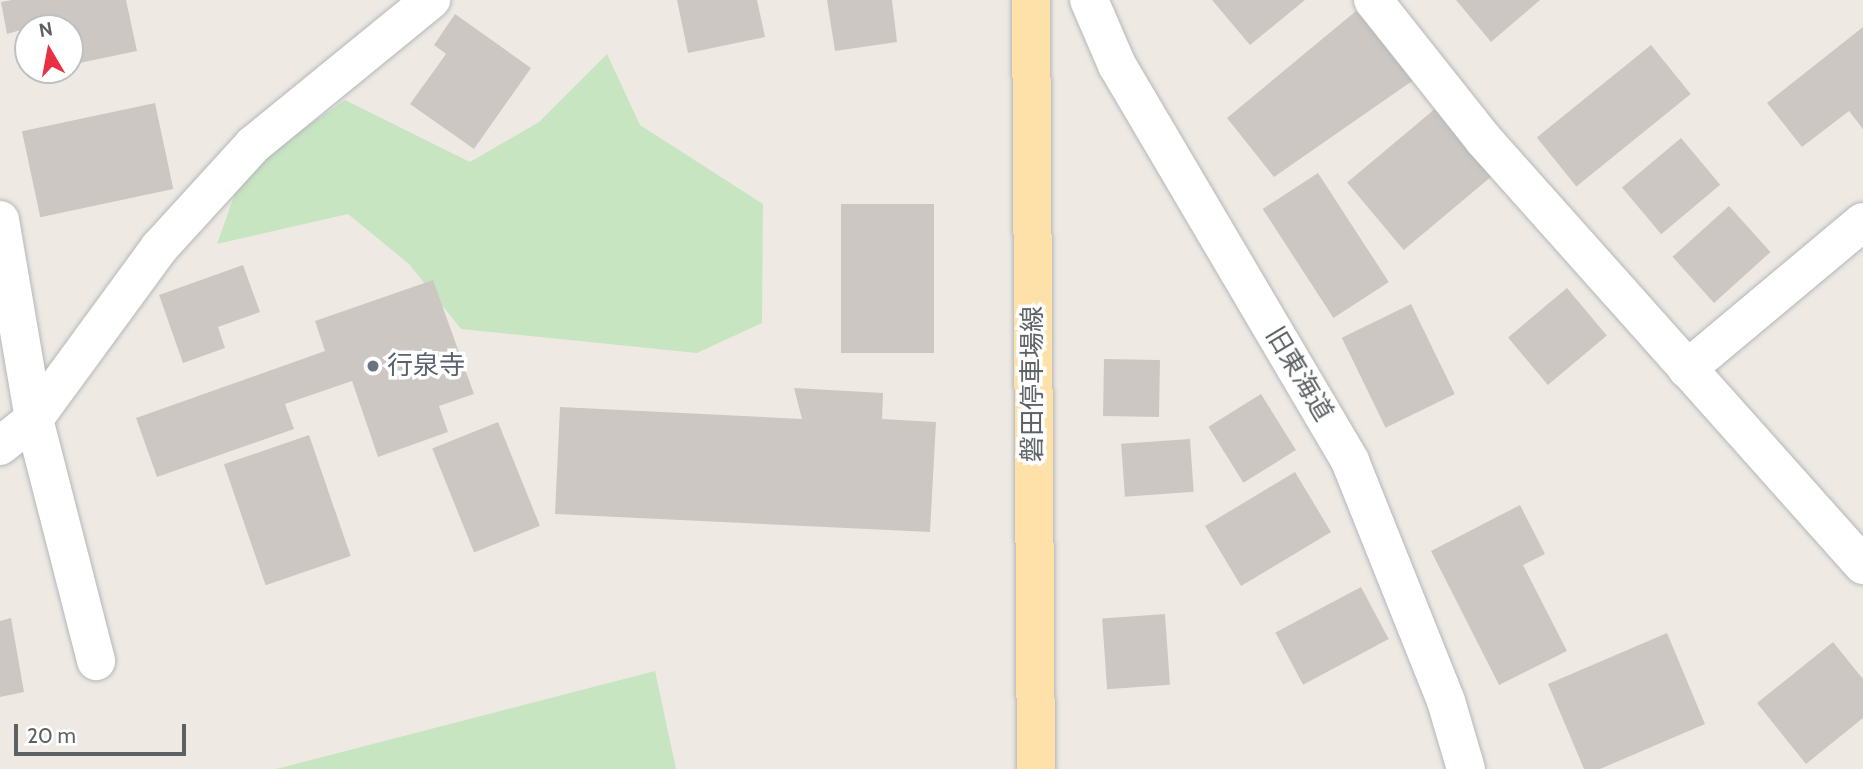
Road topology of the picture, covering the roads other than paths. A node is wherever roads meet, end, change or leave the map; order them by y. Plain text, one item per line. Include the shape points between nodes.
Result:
1 (431, 0) edge
2 (1031, 0) edge
3 (1088, 0) edge
4 (1373, 0) edge
5 (0, 220) edge
6 (1863, 222) edge
7 (1687, 369) junction
8 (34, 419) junction
9 (0, 446) edge
10 (1863, 565) edge
11 (96, 661) dead end
12 (1036, 769) edge
13 (1466, 769) edge

1 - 8 street via 253,145 159,248
2 - 12 main road, 磐田停車場線
3 - 13 street, 旧東海道 via 1116,65 1350,461 1446,701
4 - 7 street via 1483,139
5 - 8 street
6 - 7 street
7 - 10 street
8 - 9 street
8 - 11 street

